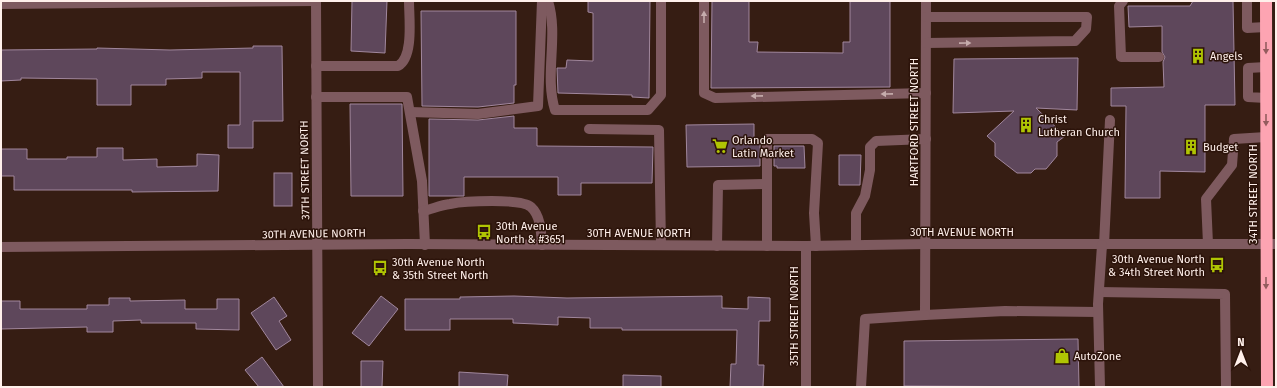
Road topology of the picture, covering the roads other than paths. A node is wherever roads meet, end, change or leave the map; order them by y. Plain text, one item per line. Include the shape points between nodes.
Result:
1 (316, 1) edge
2 (409, 1) edge
3 (542, 1) edge
4 (548, 1) edge
5 (661, 1) edge
6 (704, 1) edge
7 (926, 1) edge
8 (1122, 1) edge
9 (1247, 1) edge
10 (1266, 1) edge
11 (1, 4) edge
12 (926, 17) junction
13 (1266, 27) junction
14 (926, 43) junction
15 (1159, 57) dead end
16 (316, 66) junction
17 (1266, 68) junction
18 (926, 93) junction
19 (316, 96) junction
20 (1266, 98) junction
21 (410, 112) junction
22 (1110, 120) dead end
23 (589, 129) dead end
24 (1266, 137) junction
25 (926, 139) junction
26 (767, 184) junction
27 (423, 211) junction
28 (926, 244) junction
29 (1208, 244) junction
30 (1271, 244) edge
31 (425, 245) junction
32 (542, 245) junction
33 (661, 245) junction
34 (856, 245) junction
35 (1103, 245) junction
36 (318, 246) junction
37 (717, 246) junction
38 (767, 246) junction
39 (811, 246) junction
40 (1, 247) edge
41 (1099, 292) junction
42 (1098, 312) junction
43 (925, 315) junction
44 (318, 387) edge
45 (806, 387) edge
46 (862, 387) edge
47 (1100, 387) edge
48 (1226, 387) edge
49 (1267, 387) edge

1 - 11 street
1 - 16 street, 37TH STREET NORTH
2 - 16 street via 408,53 404,62 398,66
3 - 21 street via 538,106 478,114
4 - 5 street via 552,15 551,96 555,110 648,110 660,95
18 -> 6 street via 715,98 704,93
7 - 12 street, HARTFORD STREET NORTH
8 - 15 street via 1119,6 1121,57
9 - 13 street via 1247,28
10 - 13 highway, 34TH STREET NORTH
12 - 14 street, HARTFORD STREET NORTH
14 -> 12 street via 1075,41 1086,29 1086,17
13 -> 17 highway, 34TH STREET NORTH
14 - 18 street, HARTFORD STREET NORTH
16 - 19 street, 37TH STREET NORTH
17 - 20 highway, 34TH STREET NORTH
17 - 20 street via 1248,68 1248,97
18 - 25 street, HARTFORD STREET NORTH
19 - 21 street via 408,97
19 - 36 street, 37TH STREET NORTH
20 -> 24 highway, 34TH STREET NORTH
21 - 27 street via 422,181
22 - 35 street
23 - 33 street via 659,130
24 - 29 street via 1234,139 1232,166 1206,199
24 - 30 highway, 34TH STREET NORTH
25 - 28 street, HARTFORD STREET NORTH
25 - 34 street via 876,141 870,147 870,170 866,189 856,213
26 - 37 street via 718,185
26 - 38 street
26 - 39 street, 35TH STREET NORTH via 767,139 812,138 818,143
27 - 31 street
27 - 32 street via 450,204 496,201 524,203 534,211 540,226
28 - 34 street, 30TH AVENUE NORTH
28 - 35 street, 30TH AVENUE NORTH
28 - 43 street, HARTFORD STREET NORTH
29 - 30 street, 30TH AVENUE NORTH
29 - 35 street, 30TH AVENUE NORTH
30 -> 49 highway, 34TH STREET NORTH
31 - 32 street, 30TH AVENUE NORTH
31 - 36 street, 30TH AVENUE NORTH
32 - 33 street, 30TH AVENUE NORTH
33 - 37 street, 30TH AVENUE NORTH
34 - 39 street, 30TH AVENUE NORTH
35 - 41 street
36 - 40 street, 30TH AVENUE NORTH
36 - 44 street, 37TH STREET NORTH
37 - 38 street, 30TH AVENUE NORTH
38 - 39 street, 30TH AVENUE NORTH
39 - 45 street, 35TH STREET NORTH
41 - 42 street
41 - 48 street via 1225,294
42 - 43 street via 1005,311
42 - 47 street
43 - 46 street via 865,319

